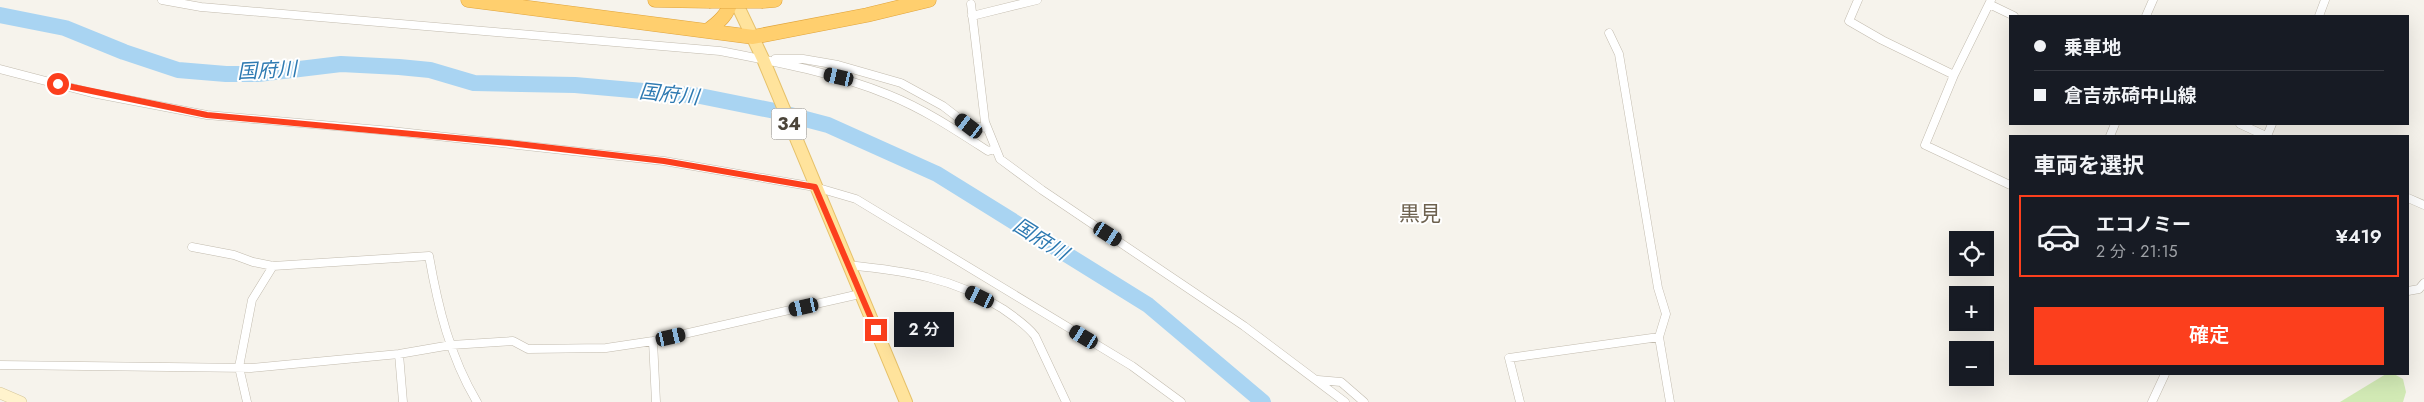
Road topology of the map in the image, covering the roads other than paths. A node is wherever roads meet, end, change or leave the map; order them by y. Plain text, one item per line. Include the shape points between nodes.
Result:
1 (162, 0) edge
2 (468, 0) edge
3 (655, 0) edge
4 (733, 0) edge
5 (769, 0) edge
6 (928, 0) edge
7 (1037, 0) edge
8 (1858, 0) edge
9 (2153, 0) edge
10 (2325, 0) edge
11 (709, 1) edge
12 (1990, 2) edge
13 (971, 4) dead end
14 (2012, 15) edge
15 (2146, 15) edge
16 (2319, 15) edge
17 (972, 16) junction
18 (707, 31) junction
19 (1609, 33) dead end
20 (753, 37) junction
21 (765, 64) junction
22 (0, 69) edge
23 (1954, 75) junction
24 (2242, 125) edge
25 (987, 128) junction
26 (2264, 135) edge
27 (995, 149) junction
28 (813, 183) junction
29 (2009, 185) edge
30 (2409, 198) edge
31 (2424, 205) edge
32 (192, 246) dead end
33 (848, 265) junction
34 (273, 266) junction
35 (2424, 283) edge
36 (2409, 291) edge
37 (860, 294) junction
38 (1659, 337) junction
39 (652, 342) junction
40 (450, 345) junction
41 (398, 354) junction
42 (0, 365) edge
43 (239, 367) junction
44 (2165, 375) edge
45 (1318, 380) junction
46 (0, 394) edge
47 (21, 402) edge
48 (247, 402) edge
49 (403, 402) edge
50 (477, 402) edge
51 (656, 402) edge
52 (906, 402) edge
53 (1066, 402) edge
54 (1181, 402) edge
55 (1345, 402) edge
56 (1364, 402) edge
57 (1520, 402) edge
58 (1670, 402) edge
59 (2152, 402) edge

1 - 21 street via 201,7 720,51
2 - 18 highway
3 - 11 highway
4 - 18 highway via 719,22
4 - 20 main road, 34
5 - 11 highway, bridge
6 - 20 highway
7 - 17 street
8 - 23 street via 1850,21
9 - 15 street
10 - 16 street
12 - 14 street
12 - 23 street
13 - 17 street
17 - 25 street via 980,95
18 - 20 highway
19 - 38 street via 1619,54 1658,288 1666,314
20 - 21 main road, 34
21 - 25 street via 803,59 901,83 943,106 969,126
21 - 27 street via 839,77 891,95 988,151
21 - 28 main road, 34
22 - 28 street via 92,93 207,115 509,143
23 - 29 street via 1925,145
24 - 26 street
25 - 27 street
27 - 45 street via 1000,159 1042,190 1244,326
28 - 33 main road, 34
28 - 54 street via 856,199 1132,366
30 - 31 street
32 - 34 street
33 - 37 main road, 34
33 - 53 street via 914,273 950,282 996,304 1031,330
34 - 40 street via 429,256 436,298
34 - 43 street via 252,300
35 - 36 street via 2419,289
37 - 39 street
37 - 52 main road, 34
38 - 57 street via 1510,358
38 - 58 street
39 - 40 street via 606,348 528,349 513,341
39 - 51 street
40 - 41 street
40 - 50 street
41 - 43 street
41 - 49 street
42 - 43 street
43 - 48 street
44 - 59 street
45 - 55 street
45 - 56 street via 1341,382
46 - 47 main road

